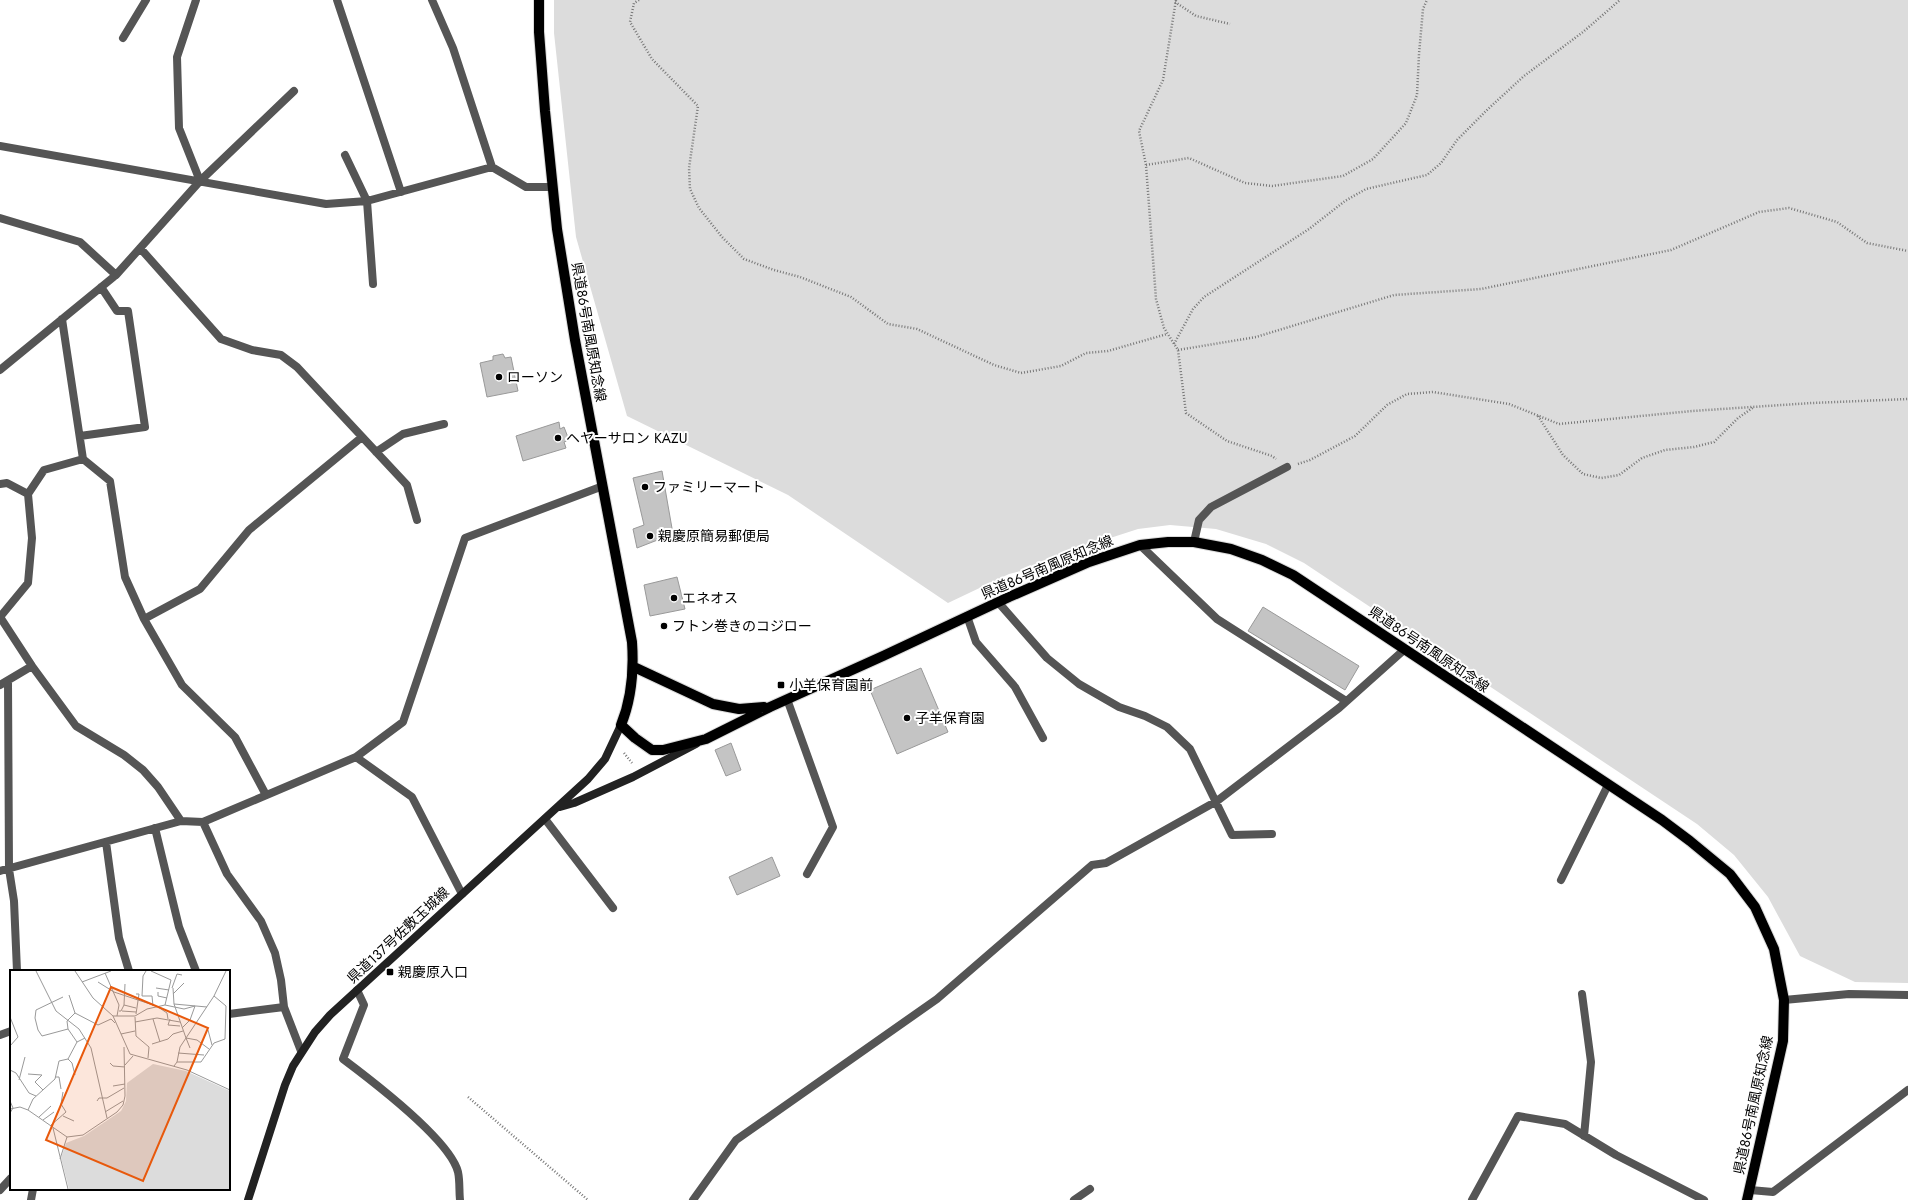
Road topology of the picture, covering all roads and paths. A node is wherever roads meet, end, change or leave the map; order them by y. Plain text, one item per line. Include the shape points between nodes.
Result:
1 (146, 0) edge
2 (196, 0) edge
3 (337, 0) edge
4 (432, 0) edge
5 (539, 0) edge
6 (639, 0) edge
7 (1427, 0) edge
8 (1620, 0) edge
9 (1175, 1) edge
10 (1230, 24) dead end
11 (123, 38) dead end
12 (294, 91) dead end
13 (0, 146) edge
14 (345, 155) dead end
15 (1146, 165) junction
16 (492, 167) junction
17 (200, 181) junction
18 (552, 188) junction
19 (401, 192) junction
20 (367, 201) junction
21 (0, 218) edge
22 (140, 248) junction
23 (1908, 251) edge
24 (116, 275) junction
25 (372, 284) dead end
26 (100, 287) junction
27 (62, 319) junction
28 (1167, 334) junction
29 (1174, 344) junction
30 (1178, 350) junction
31 (0, 370) edge
32 (1908, 399) edge
33 (1754, 407) junction
34 (1537, 415) junction
35 (444, 424) dead end
36 (80, 436) junction
37 (362, 437) junction
38 (376, 452) junction
39 (83, 459) junction
40 (1286, 467) junction
41 (0, 484) edge
42 (602, 486) junction
43 (28, 494) junction
44 (417, 520) dead end
45 (1194, 542) junction
46 (1140, 546) junction
47 (998, 602) junction
48 (967, 616) junction
49 (0, 617) edge
50 (144, 619) junction
51 (1405, 649) junction
52 (32, 666) junction
53 (634, 666) junction
54 (8, 680) junction
55 (0, 685) edge
56 (787, 699) junction
57 (1346, 701) junction
58 (770, 707) junction
59 (621, 725) junction
60 (1043, 738) dead end
61 (706, 739) junction
62 (624, 752) dead end
63 (356, 757) junction
64 (633, 764) dead end
65 (1608, 785) junction
66 (266, 795) junction
67 (1217, 801) junction
68 (557, 807) junction
69 (545, 818) junction
70 (181, 821) junction
71 (203, 822) junction
72 (155, 828) junction
73 (1272, 834) dead end
74 (106, 842) junction
75 (9, 869) junction
76 (0, 871) edge
77 (807, 874) dead end
78 (1560, 880) dead end
79 (462, 894) junction
80 (613, 908) dead end
81 (17, 970) edge
82 (130, 970) edge
83 (196, 970) edge
84 (358, 990) junction
85 (1582, 994) dead end
86 (1908, 994) edge
87 (1784, 1000) junction
88 (284, 1007) junction
89 (230, 1014) edge
90 (10, 1031) edge
91 (0, 1035) edge
92 (301, 1051) junction
93 (1908, 1090) edge
94 (468, 1097) dead end
95 (1584, 1136) junction
96 (10, 1179) edge
97 (1090, 1189) dead end
98 (0, 1190) edge
99 (33, 1190) edge
100 (1749, 1195) edge
101 (31, 1200) edge
102 (248, 1200) edge
103 (460, 1200) edge
104 (588, 1200) edge
105 (693, 1200) edge
106 (1074, 1200) edge
107 (1472, 1200) edge
108 (1704, 1200) edge

1 - 11 street
2 - 17 street via 177,57 179,128
3 - 19 street
4 - 16 street via 453,48
5 - 18 main road, 県道86号南風原知念線 via 539,32
6 - 28 path via 634,3 630,22 652,59 698,106 689,168 690,189 708,220 744,259 851,297 888,324 917,328 994,365 1021,373 1061,366 1086,353 1108,351
7 - 15 path via 1419,54 1417,95 1406,123 1373,159 1343,176 1272,186 1245,183 1189,158
8 - 29 path via 1583,32 1519,80 1488,109 1458,140 1441,163 1427,175 1366,189 1345,201 1309,229 1204,297 1193,309
9 - 10 path via 1196,16
9 - 15 path via 1163,80 1139,131
12 - 17 street
13 - 17 street
14 - 20 street
15 - 28 path via 1156,299
16 - 18 street via 526,187
16 - 19 street
17 - 20 street via 326,204
17 - 22 street
18 - 42 main road, 県道86号南風原知念線 via 575,340
19 - 20 street
20 - 25 street
21 - 24 street via 80,242
22 - 24 street
22 - 37 street via 221,339 252,350 281,355 298,368
23 - 30 path via 1867,243 1837,222 1789,208 1759,212 1671,250 1481,289 1394,295 1256,337
24 - 26 street
26 - 27 street
26 - 36 street via 117,312 128,311 145,427
27 - 31 street
27 - 36 street
28 - 29 path
29 - 30 path
30 - 40 path via 1186,413 1227,441 1272,456
32 - 33 path
33 - 34 path via 1559,424
33 - 34 path via 1738,418 1714,442 1665,450 1642,458 1619,474 1601,478 1583,474 1563,455
34 - 40 path via 1509,404 1470,396 1433,392 1408,394 1387,405 1355,436 1310,460
35 - 38 street via 403,434
36 - 39 street
37 - 38 street
37 - 50 street via 249,530 200,589
38 - 44 street via 407,485
39 - 43 street via 44,470
39 - 50 street via 110,481 126,577
40 - 45 street via 1211,507 1199,520
41 - 43 street via 7,483
42 - 53 main road, 県道86号南風原知念線 via 629,625
42 - 63 street via 464,538 404,722
43 - 49 street via 32,538 28,584
45 - 46 main road, 県道86号南風原知念線
45 - 51 main road, 県道86号南風原知念線 via 1231,549 1287,572
46 - 47 main road, 県道86号南風原知念線 via 1089,562
46 - 57 street via 1217,619
47 - 48 main road, 県道86号南風原知念線
47 - 67 street via 1047,658 1078,684 1119,707 1167,727 1190,750
48 - 56 main road, 県道86号南風原知念線
48 - 60 street via 976,642 1014,687
49 - 52 street
50 - 66 street via 182,686 235,737
51 - 57 street
51 - 65 main road, 県道86号南風原知念線
52 - 54 street
52 - 70 street via 76,726 124,755 143,770
53 - 58 main road, 県道86号南風原知念線 via 713,704 739,709
53 - 59 main road, 県道86号南風原知念線 via 629,702
54 - 55 street
54 - 75 street
56 - 58 main road, 県道86号南風原知念線
56 - 77 street via 833,827
57 - 67 street
58 - 61 main road, 県道86号南風原知念線
59 - 61 main road, 県道86号南風原知念線 via 652,750 664,750
59 - 68 main road, 県道137号佐敷玉城線 via 610,750 596,770
61 - 68 main road via 633,777 574,803
62 - 64 path
63 - 66 street
63 - 79 street via 412,797
65 - 78 street
65 - 87 main road, 県道86号南風原知念線 via 1690,841 1730,874 1755,907 1774,949
66 - 71 street
67 - 73 street via 1232,835
67 - 105 street via 1106,863 1092,865 937,999 736,1140
68 - 69 main road, 県道137号佐敷玉城線
69 - 79 main road, 県道137号佐敷玉城線
69 - 80 street
70 - 71 street
70 - 72 street
71 - 88 street via 227,874 260,921 275,954
72 - 74 street
72 - 83 street via 179,927
74 - 75 street
74 - 82 street via 119,938
75 - 76 street
75 - 81 street via 14,901
79 - 84 main road, 県道137号佐敷玉城線
84 - 92 main road, 県道137号佐敷玉城線 via 330,1015
84 - 103 street via 364,1005 343,1059 383,1089 448,1152 458,1172
85 - 95 street via 1591,1062
86 - 87 street via 1849,994
87 - 100 main road, 県道86号南風原知念線 via 1783,1041
88 - 89 street
88 - 92 street
90 - 91 street
92 - 102 main road, 県道137号佐敷玉城線 via 285,1085
93 - 100 street via 1773,1192
94 - 104 path
95 - 107 street via 1565,1124 1518,1116
95 - 108 street
96 - 98 street
97 - 106 street
99 - 101 street

